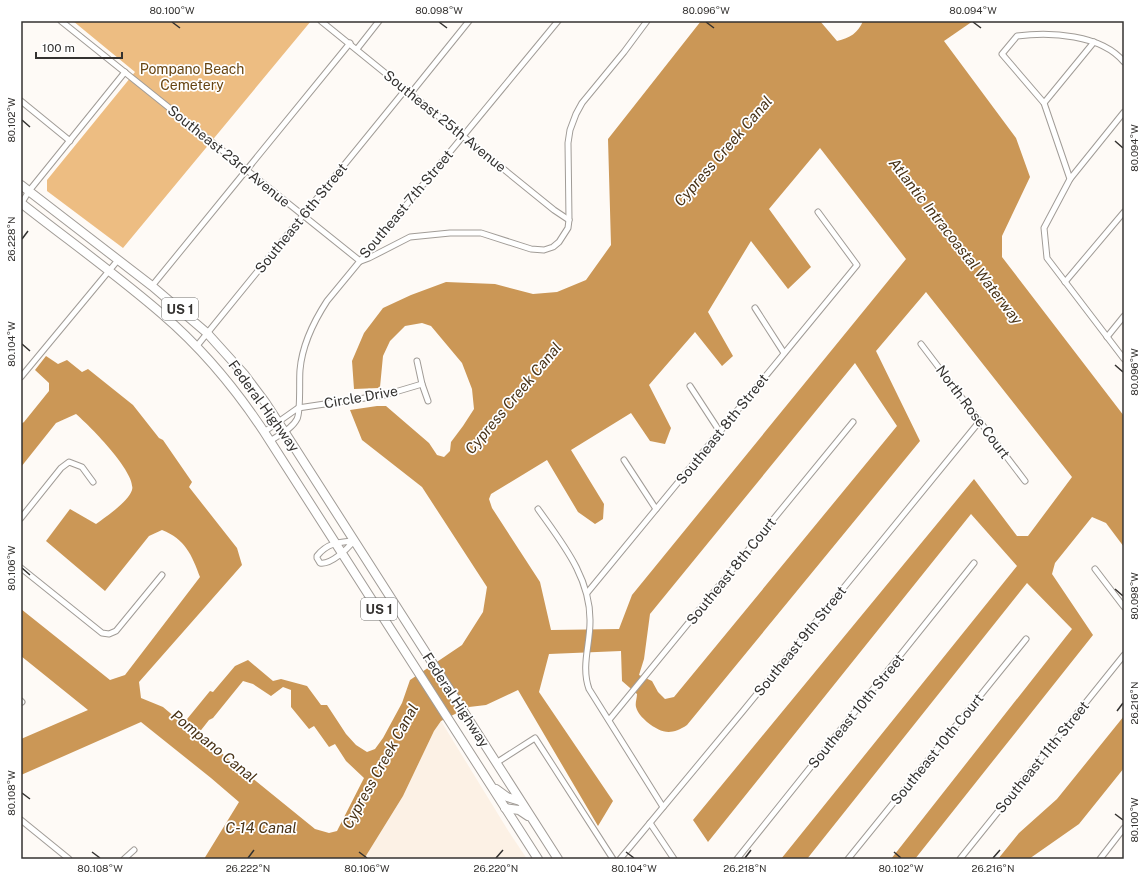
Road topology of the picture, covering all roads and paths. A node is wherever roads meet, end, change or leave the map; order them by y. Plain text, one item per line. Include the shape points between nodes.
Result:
1 (61, 21) edge
2 (322, 21) edge
3 (379, 21) edge
4 (469, 21) edge
5 (558, 21) edge
6 (647, 22) edge
7 (1094, 42) junction
8 (350, 43) junction
9 (357, 49) junction
10 (1124, 62) edge
11 (125, 72) junction
12 (406, 89) junction
13 (411, 93) junction
14 (21, 101) edge
15 (1044, 103) junction
16 (1124, 112) edge
17 (463, 136) junction
18 (70, 141) junction
19 (245, 170) junction
20 (1070, 179) junction
21 (21, 185) edge
22 (29, 191) junction
23 (21, 204) edge
24 (818, 212) dead end
25 (1124, 212) edge
26 (302, 216) junction
27 (569, 220) junction
28 (118, 260) junction
29 (360, 261) junction
30 (108, 271) junction
31 (1065, 282) junction
32 (152, 286) junction
33 (755, 308) dead end
34 (1124, 316) edge
35 (207, 333) junction
36 (1107, 337) junction
37 (921, 344) dead end
38 (196, 347) junction
39 (784, 352) junction
40 (1124, 359) edge
41 (417, 361) dead end
42 (21, 377) edge
43 (422, 384) junction
44 (690, 386) dead end
45 (428, 401) dead end
46 (298, 408) junction
47 (278, 422) junction
48 (853, 422) dead end
49 (979, 422) junction
50 (284, 431) junction
51 (264, 432) junction
52 (720, 432) junction
53 (270, 441) junction
54 (624, 460) dead end
55 (1025, 481) dead end
56 (93, 482) dead end
57 (538, 509) dead end
58 (656, 509) junction
59 (21, 518) edge
60 (336, 542) junction
61 (354, 542) junction
62 (343, 553) junction
63 (974, 563) dead end
64 (21, 568) edge
65 (1095, 569) dead end
66 (162, 575) dead end
67 (587, 593) junction
68 (1124, 607) edge
69 (1026, 639) dead end
70 (1124, 655) edge
71 (609, 720) junction
72 (496, 763) junction
73 (492, 786) junction
74 (520, 801) junction
75 (663, 807) junction
76 (506, 808) junction
77 (532, 819) junction
78 (21, 820) edge
79 (650, 823) junction
80 (1124, 828) edge
81 (134, 850) dead end
82 (69, 859) edge
83 (124, 859) edge
84 (538, 859) edge
85 (558, 859) edge
86 (613, 859) edge
87 (620, 859) edge
88 (674, 859) edge
89 (737, 859) edge
90 (848, 859) edge
91 (960, 859) edge
92 (1100, 859) edge

1 - 11 street, Southeast 23rd Avenue
2 - 8 street, Southeast 25th Avenue
3 - 9 street
4 - 13 street
5 - 17 street, Southeast 7th Street
6 - 27 street via 576,114 568,142
7 - 10 street via 1108,48
7 - 15 street
7 - 15 street via 1067,36 1017,36 1002,54
8 - 9 street, Southeast 25th Avenue
8 - 19 street
9 - 12 street, Southeast 25th Avenue
11 - 18 street
11 - 19 street, Southeast 23rd Avenue
12 - 13 street, Southeast 25th Avenue
12 - 26 street, Southeast 6th Street
13 - 17 street, Southeast 25th Avenue
14 - 18 street
15 - 20 street
16 - 20 street
17 - 27 street, Southeast 25th Avenue
17 - 29 street, Southeast 7th Street
18 - 22 street
19 - 26 street, Southeast 23rd Avenue
19 - 32 street
20 - 31 street via 1044,228 1047,258
21 - 22 main road, Federal Highway / US 1
22 - 23 street
22 - 28 main road, Federal Highway / US 1
23 - 30 main road, Federal Highway / US 1
24 - 39 street, Southeast 8th Street via 857,265
25 - 31 street
26 - 29 street, Southeast 23rd Avenue
26 - 35 street, Southeast 6th Street
27 - 29 street via 568,228 559,242 544,250 531,249 481,233 450,233 410,237
28 - 30 street
28 - 32 main road, Federal Highway / US 1
29 - 46 street, Southeast 7th Street via 327,301 310,334 300,369
30 - 38 main road, Federal Highway / US 1 via 162,314
30 - 42 street
31 - 36 street
32 - 35 main road, Federal Highway / US 1
33 - 39 street
34 - 36 street
35 - 38 street, Southeast 6th Street
35 - 47 main road, Federal Highway / US 1 via 244,374
36 - 40 street
37 - 49 street, North Rose Court
38 - 51 main road, Federal Highway / US 1 via 232,387
39 - 52 street, Southeast 8th Street
41 - 43 street
43 - 45 street
43 - 46 street, Circle Drive via 385,395
44 - 52 street
46 - 47 street
46 - 50 street, Southeast 7th Street via 297,419
47 - 50 main road, Federal Highway / US 1
47 - 51 street
48 - 71 street, Southeast 8th Court
49 - 55 street, North Rose Court
49 - 75 street, Southeast 9th Street
50 - 53 street, Southeast 7th Street
50 - 61 main road, Federal Highway / US 1
51 - 53 main road, Federal Highway / US 1
52 - 58 street, Southeast 8th Street
53 - 60 main road, Federal Highway / US 1
54 - 58 street
56 - 59 street via 82,467 70,462 61,468
57 - 67 street via 575,564
58 - 67 street, Southeast 8th Street
60 - 61 street
60 - 62 main road, Federal Highway / US 1
60 - 62 street via 319,553 318,561 322,564
61 - 62 street
61 - 72 main road, Federal Highway / US 1
62 - 73 main road, Federal Highway / US 1
63 - 89 street, Southeast 10th Street
64 - 66 street via 102,633 109,634 116,631
65 - 68 street
67 - 71 street via 590,623 585,657 586,679 589,689
69 - 90 street, Southeast 10th Court
70 - 91 street, Southeast 11th Street
71 - 75 street
72 - 74 main road, Federal Highway / US 1
72 - 86 street via 535,738
73 - 74 main road via 507,797
73 - 76 main road, Federal Highway / US 1
74 - 77 main road, Federal Highway / US 1
75 - 79 street, Southeast 9th Street
76 - 77 main road via 519,810
76 - 84 main road, Federal Highway / US 1
77 - 85 main road, Federal Highway / US 1
78 - 82 street
79 - 87 street, Southeast 9th Street
79 - 88 street
80 - 92 street
81 - 83 street

